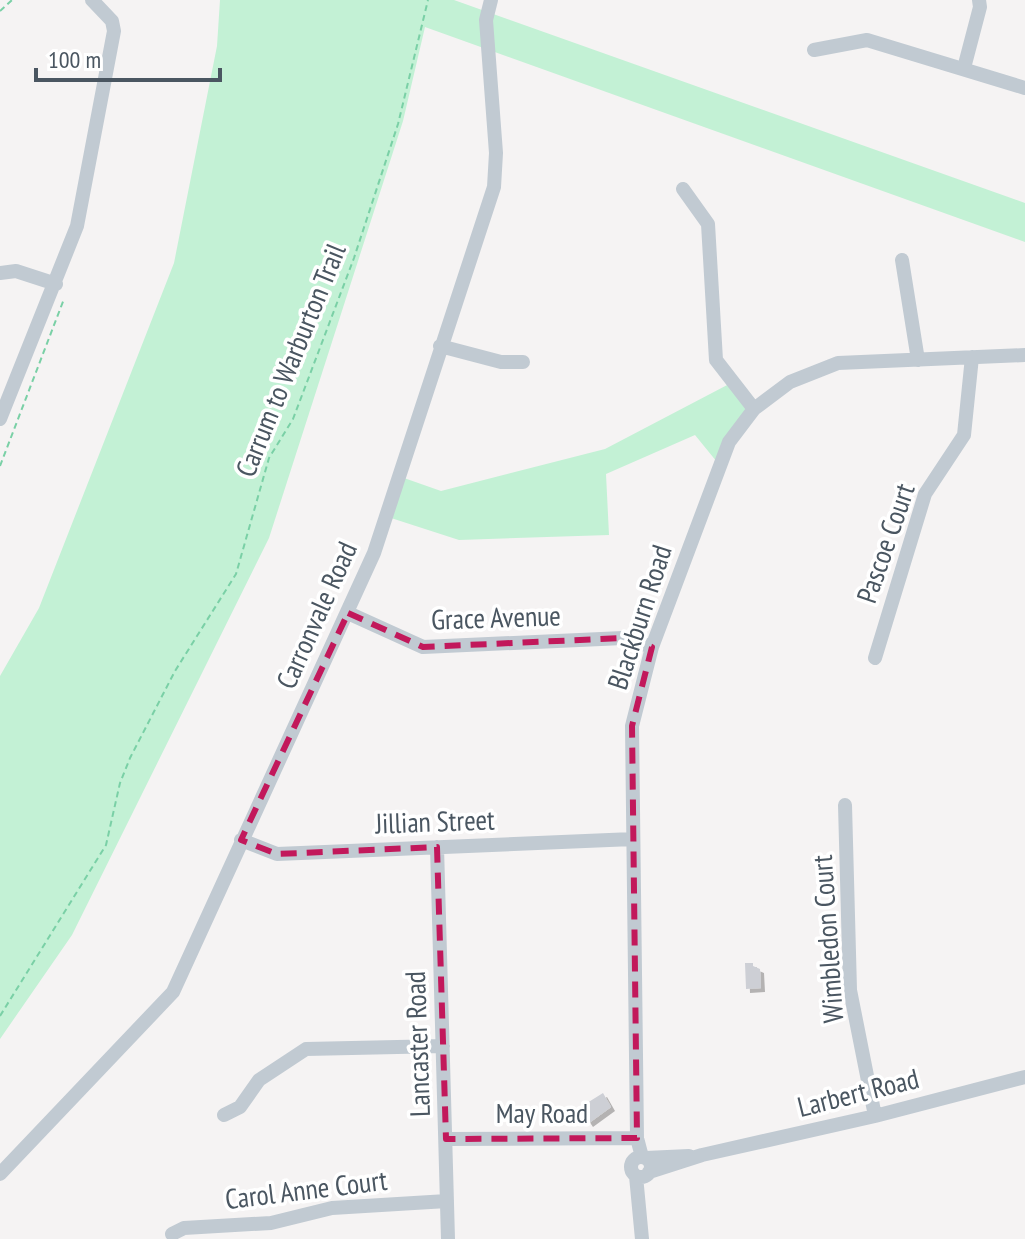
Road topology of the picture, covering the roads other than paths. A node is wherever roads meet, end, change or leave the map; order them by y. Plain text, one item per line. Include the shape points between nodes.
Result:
1 (92, 0) edge
2 (491, 0) edge
3 (979, 0) edge
4 (814, 50) dead end
5 (964, 68) junction
6 (1025, 88) edge
7 (683, 189) dead end
8 (902, 260) dead end
9 (0, 273) edge
10 (56, 284) junction
11 (440, 346) junction
12 (1025, 355) edge
13 (972, 357) junction
14 (918, 360) junction
15 (523, 362) dead end
16 (754, 409) junction
17 (0, 419) edge
18 (348, 613) junction
19 (652, 647) junction
20 (875, 658) dead end
21 (845, 805) dead end
22 (633, 839) junction
23 (241, 840) junction
24 (437, 847) junction
25 (443, 1046) junction
26 (1025, 1077) edge
27 (224, 1115) dead end
28 (875, 1116) junction
29 (637, 1138) junction
30 (446, 1139) junction
31 (642, 1167) junction
32 (0, 1174) edge
33 (447, 1201) junction
34 (172, 1234) dead end
35 (448, 1239) edge
36 (642, 1239) edge

1 - 10 street via 112,21 114,41 77,226
2 - 11 street, Carronvale Road via 486,20 494,187
3 - 5 street
4 - 5 street via 867,40
5 - 6 street
7 - 16 street via 708,224 716,360
8 - 14 street
9 - 10 street via 16,271
10 - 17 street
11 - 15 street via 501,362
11 - 18 street, Carronvale Road via 374,553
12 - 13 street, Blackburn Road
13 - 14 street, Blackburn Road
13 - 20 street, Pascoe Court via 964,435 925,494
14 - 16 street, Blackburn Road via 838,363 790,382
16 - 19 street, Blackburn Road via 729,442
18 - 19 street, Grace Avenue via 423,647 623,638
18 - 23 street, Carronvale Road
19 - 22 street, Blackburn Road via 632,726
21 - 28 street, Wimbledon Court via 850,990
22 - 24 street, Jillian Street
22 - 29 street, Blackburn Road
23 - 24 street, Jillian Street via 277,854
23 - 32 street, Carronvale Road via 173,992
24 - 25 street, Lancaster Road
25 - 27 street via 306,1049 259,1080 240,1107
25 - 30 street, Lancaster Road
26 - 28 street, Larbert Road
28 - 31 street, Larbert Road
29 - 30 street, May Road
29 - 31 street, Blackburn Road
30 - 33 street, Lancaster Road
31 - 36 street, Blackburn Road
33 - 34 street, Carol Anne Court via 332,1208 271,1223 184,1228
33 - 35 street, Lancaster Road

